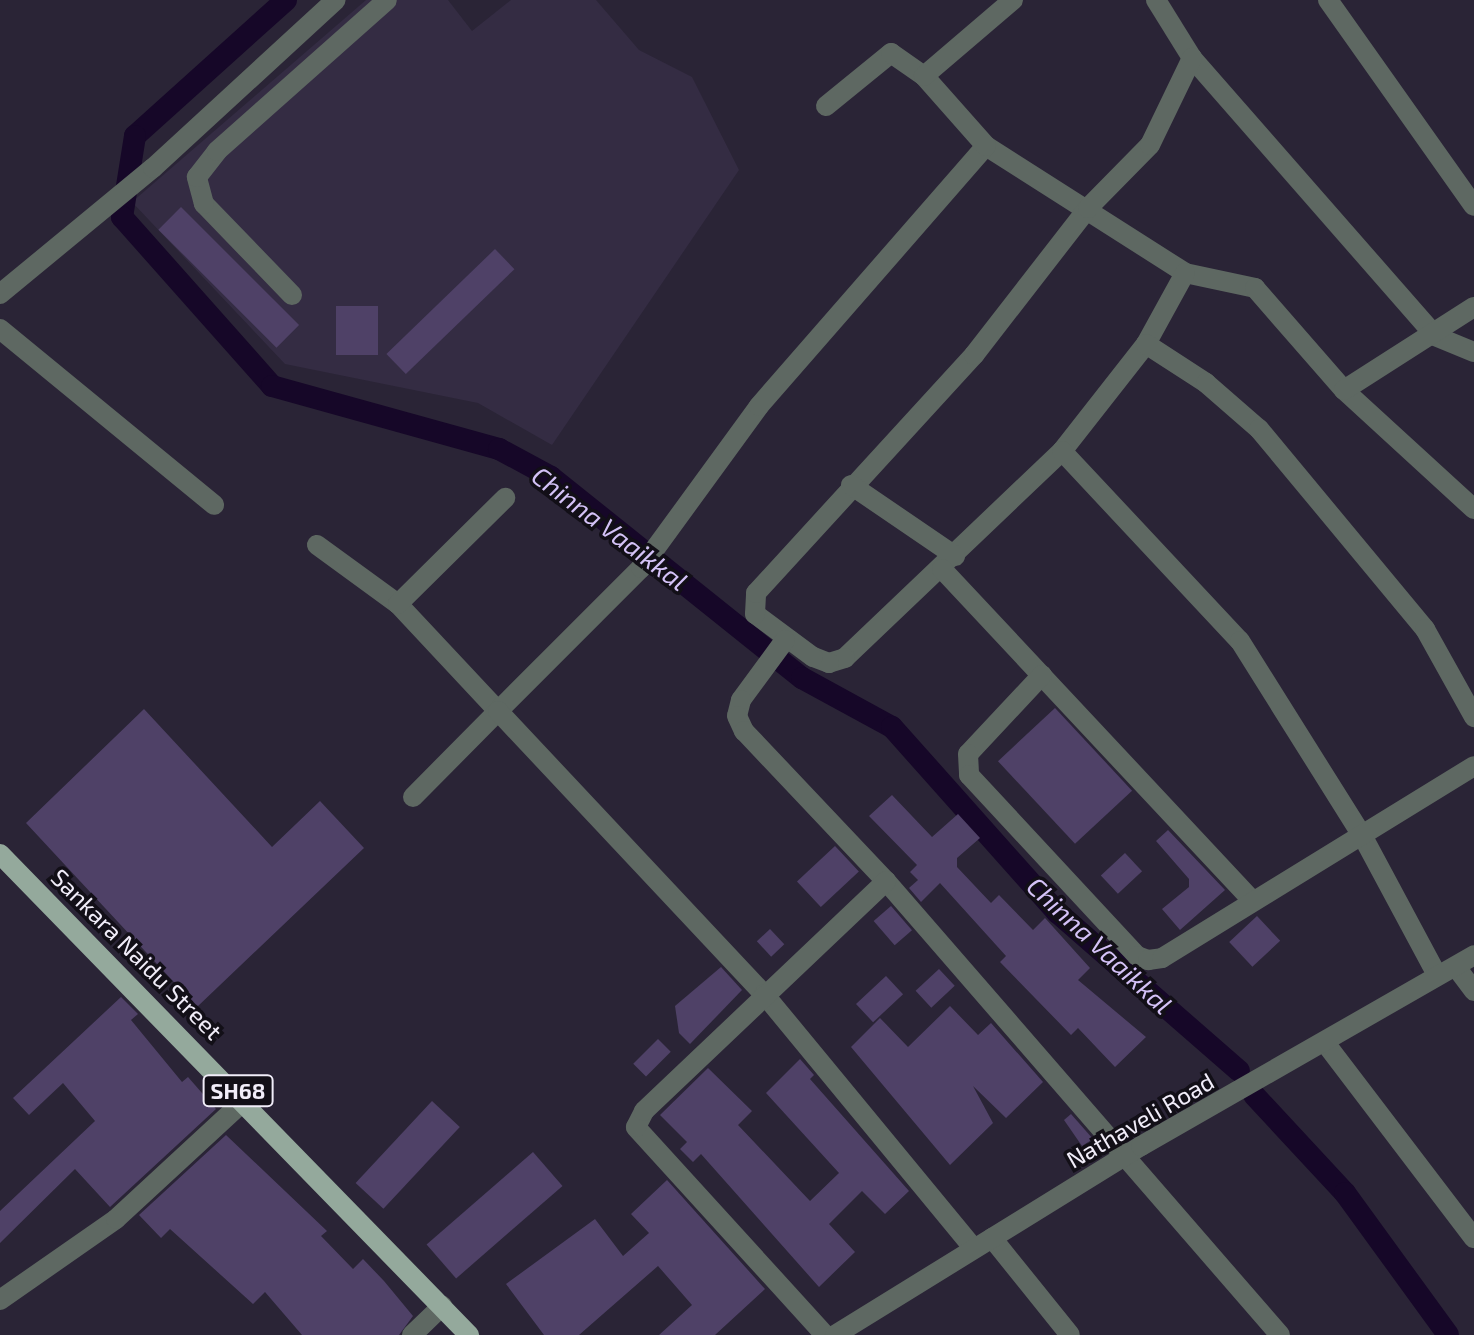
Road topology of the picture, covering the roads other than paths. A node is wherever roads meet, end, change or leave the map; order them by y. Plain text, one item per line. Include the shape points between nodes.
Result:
1 (336, 0) edge
2 (387, 0) edge
3 (1013, 0) edge
4 (1156, 0) edge
5 (1328, 0) edge
6 (1192, 58) junction
7 (924, 76) junction
8 (826, 106) dead end
9 (986, 146) junction
10 (1474, 206) edge
11 (1088, 208) junction
12 (1185, 273) junction
13 (0, 294) edge
14 (292, 295) dead end
15 (1474, 307) edge
16 (0, 329) edge
17 (1435, 336) junction
18 (1146, 344) junction
19 (1474, 352) edge
20 (1344, 390) junction
21 (1062, 451) junction
22 (851, 485) junction
23 (505, 498) dead end
24 (214, 505) dead end
25 (1474, 509) edge
26 (317, 545) dead end
27 (948, 563) junction
28 (398, 604) junction
29 (782, 645) junction
30 (1042, 675) junction
31 (498, 711) junction
32 (1474, 717) edge
33 (1474, 766) edge
34 (413, 797) dead end
35 (1363, 837) junction
36 (0, 854) edge
37 (886, 881) junction
38 (1252, 900) junction
39 (1474, 955) edge
40 (1447, 971) junction
41 (1474, 991) edge
42 (764, 994) junction
43 (1326, 1044) junction
44 (246, 1099) junction
45 (1129, 1155) junction
46 (1474, 1238) edge
47 (983, 1244) junction
48 (1, 1297) edge
49 (442, 1306) junction
50 (845, 1333) edge
51 (412, 1335) edge
52 (469, 1335) edge
53 (825, 1335) edge
54 (1070, 1335) edge
55 (1280, 1335) edge

1 - 13 street via 153,168
2 - 14 street via 217,151 197,177 204,204
3 - 7 street
4 - 6 street
5 - 10 street
6 - 11 street via 1150,145
6 - 17 street
7 - 8 street via 891,53
7 - 9 street
9 - 11 street
9 - 31 street via 759,406 641,568
11 - 12 street
11 - 22 street via 974,355
12 - 18 street
12 - 20 street via 1255,288
15 - 17 street
16 - 24 street
17 - 19 street
17 - 20 street
18 - 21 street
18 - 32 street via 1206,383 1259,429 1425,629
20 - 25 street
21 - 27 street
21 - 35 street via 1240,641
22 - 27 street
22 - 29 street via 752,600 755,614
23 - 28 street
26 - 28 street
27 - 29 street via 837,662
27 - 30 street
28 - 31 street
29 - 37 street via 741,700 737,716 744,731
30 - 38 street
30 - 38 street via 968,754 969,775 1126,945 1137,956 1162,958
31 - 34 street
31 - 42 street
33 - 35 street
35 - 38 street
35 - 40 street
36 - 44 main road, Sankara Naidu Street / SH68
37 - 42 street
37 - 45 street
39 - 40 street, Nathaveli Road
40 - 41 street
40 - 43 street, Nathaveli Road
42 - 47 street
42 - 53 street via 644,1111 636,1127
43 - 45 street, Nathaveli Road
43 - 46 street
44 - 48 street via 116,1219
44 - 49 main road, Sankara Naidu Street / SH68
45 - 47 street, Nathaveli Road
45 - 55 street
47 - 50 street, Nathaveli Road
47 - 54 street
49 - 51 street
49 - 52 main road, Sankara Naidu Street / SH68

